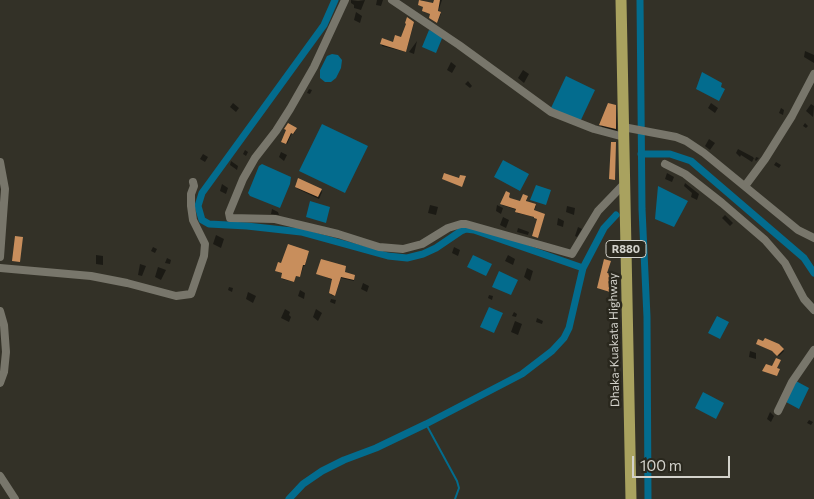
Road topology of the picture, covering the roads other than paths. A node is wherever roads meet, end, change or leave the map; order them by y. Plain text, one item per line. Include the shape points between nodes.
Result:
1 (345, 0) edge
2 (392, 0) edge
3 (621, 0) edge
4 (814, 74) edge
5 (624, 132) junction
6 (0, 162) edge
7 (665, 164) dead end
8 (193, 182) dead end
9 (624, 184) junction
10 (745, 186) junction
11 (814, 238) edge
12 (0, 257) edge
13 (0, 268) edge
14 (814, 310) edge
15 (0, 311) edge
16 (814, 350) edge
17 (0, 383) edge
18 (778, 411) dead end
19 (0, 476) edge
20 (15, 499) edge
21 (631, 499) edge

1 - 9 street via 314,67 243,179 229,213 230,218 274,218 379,247 403,249 422,244 448,228 466,224 572,254 598,211
2 - 5 street via 551,112 594,129
3 - 5 main road, Dhaka-Kuakata Highway / R880
4 - 10 street via 792,116
5 - 9 main road, Dhaka-Kuakata Highway / R880
5 - 10 street via 676,137 686,141
6 - 12 street via 5,189
7 - 14 street via 686,174 765,240 785,263 804,299
8 - 13 street via 193,220 205,244 191,294 176,296 91,276
9 - 21 main road, Dhaka-Kuakata Highway / R880
10 - 11 street via 798,230
15 - 17 street via 6,352
16 - 18 street via 792,382
19 - 20 street

